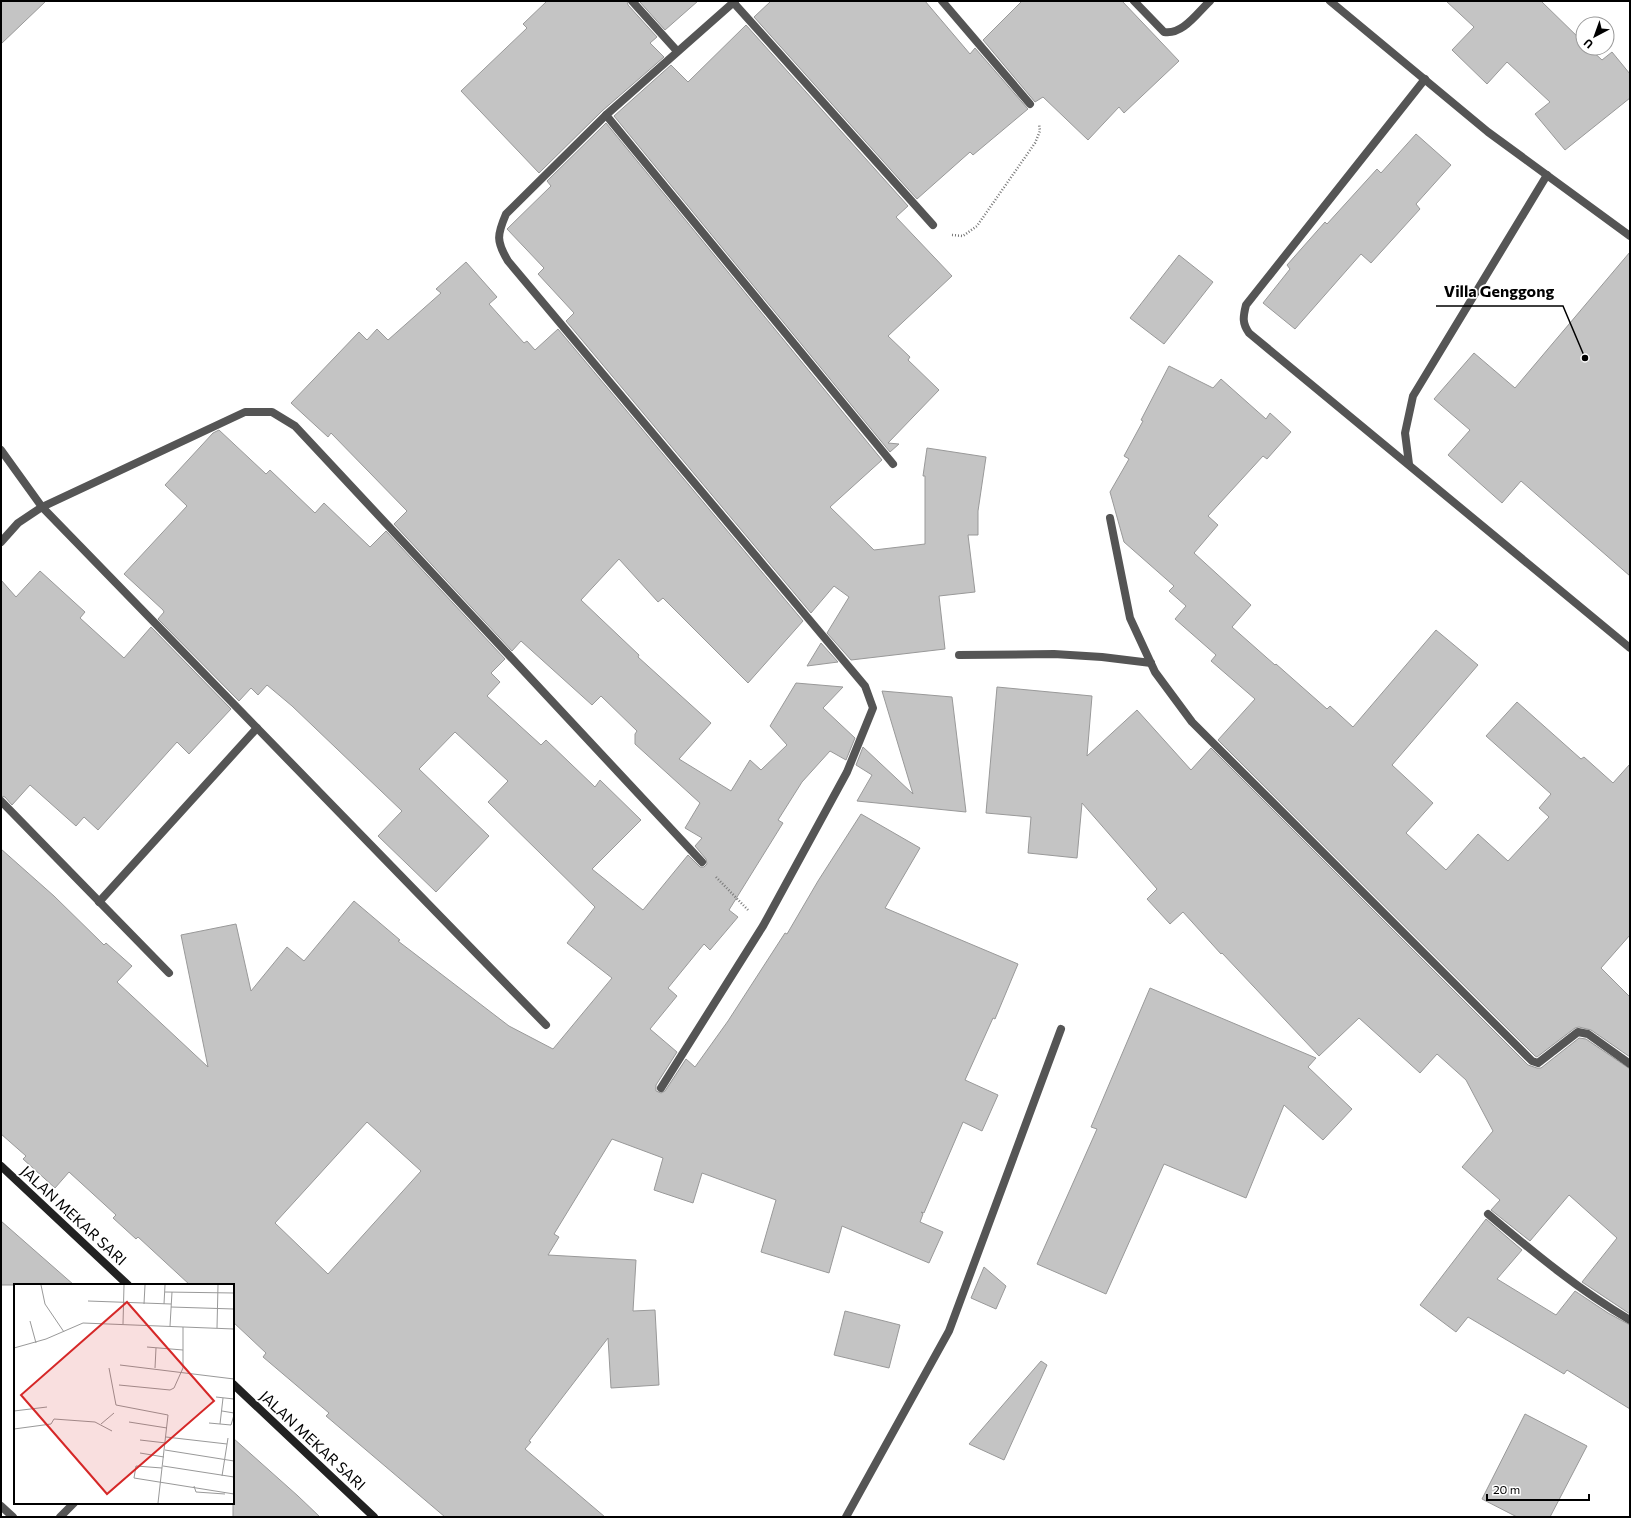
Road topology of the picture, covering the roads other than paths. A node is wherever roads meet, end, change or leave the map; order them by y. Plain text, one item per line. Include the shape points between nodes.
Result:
1 (632, 1) edge
2 (942, 1) edge
3 (1134, 1) edge
4 (1210, 1) edge
5 (1330, 1) edge
6 (734, 2) edge
7 (677, 51) junction
8 (1425, 79) junction
9 (1030, 104) road end
10 (606, 115) junction
11 (1547, 175) junction
12 (933, 225) road end
13 (1630, 236) edge
14 (1, 450) edge
15 (893, 464) dead end
16 (1409, 464) junction
17 (42, 507) junction
18 (1110, 518) dead end
19 (1, 542) edge
20 (1630, 648) edge
21 (959, 655) dead end
22 (1151, 663) junction
23 (256, 728) junction
24 (1, 801) edge
25 (702, 862) road end
26 (99, 902) junction
27 (168, 973) dead end
28 (546, 1025) dead end
29 (1060, 1028) dead end
30 (1630, 1064) edge
31 (661, 1088) dead end
32 (1, 1166) edge
33 (1488, 1214) dead end
34 (127, 1284) edge
35 (1630, 1320) edge
36 (234, 1385) edge
37 (73, 1504) edge
38 (1, 1506) edge
39 (13, 1517) edge
40 (60, 1517) edge
41 (374, 1517) edge
42 (846, 1517) edge

1 - 7 street
2 - 9 street
3 - 4 street via 1164,32 1170,33 1177,32 1186,25
5 - 8 street
6 - 7 street
6 - 12 street
7 - 10 street
8 - 11 street via 1488,132
8 - 16 street via 1246,305 1242,317 1249,333
10 - 15 street
10 - 31 street via 506,214 500,229 500,247 508,261 865,686 873,708 847,772 763,926
11 - 13 street
11 - 16 street via 1413,396 1405,433
14 - 17 street
16 - 20 street
17 - 19 street via 18,524
17 - 23 street
17 - 25 street via 245,412 272,412 295,426
18 - 22 street via 1130,618
21 - 22 street via 1054,654
22 - 30 street via 1192,722 1532,1061 1538,1063 1578,1032 1588,1034
23 - 26 street
23 - 28 street
24 - 26 street
26 - 27 street
29 - 42 street via 950,1331
32 - 34 main road, JALAN MEKAR SARI
33 - 35 street via 1523,1244 1602,1303
36 - 41 main road, JALAN MEKAR SARI
37 - 40 street
38 - 39 street

